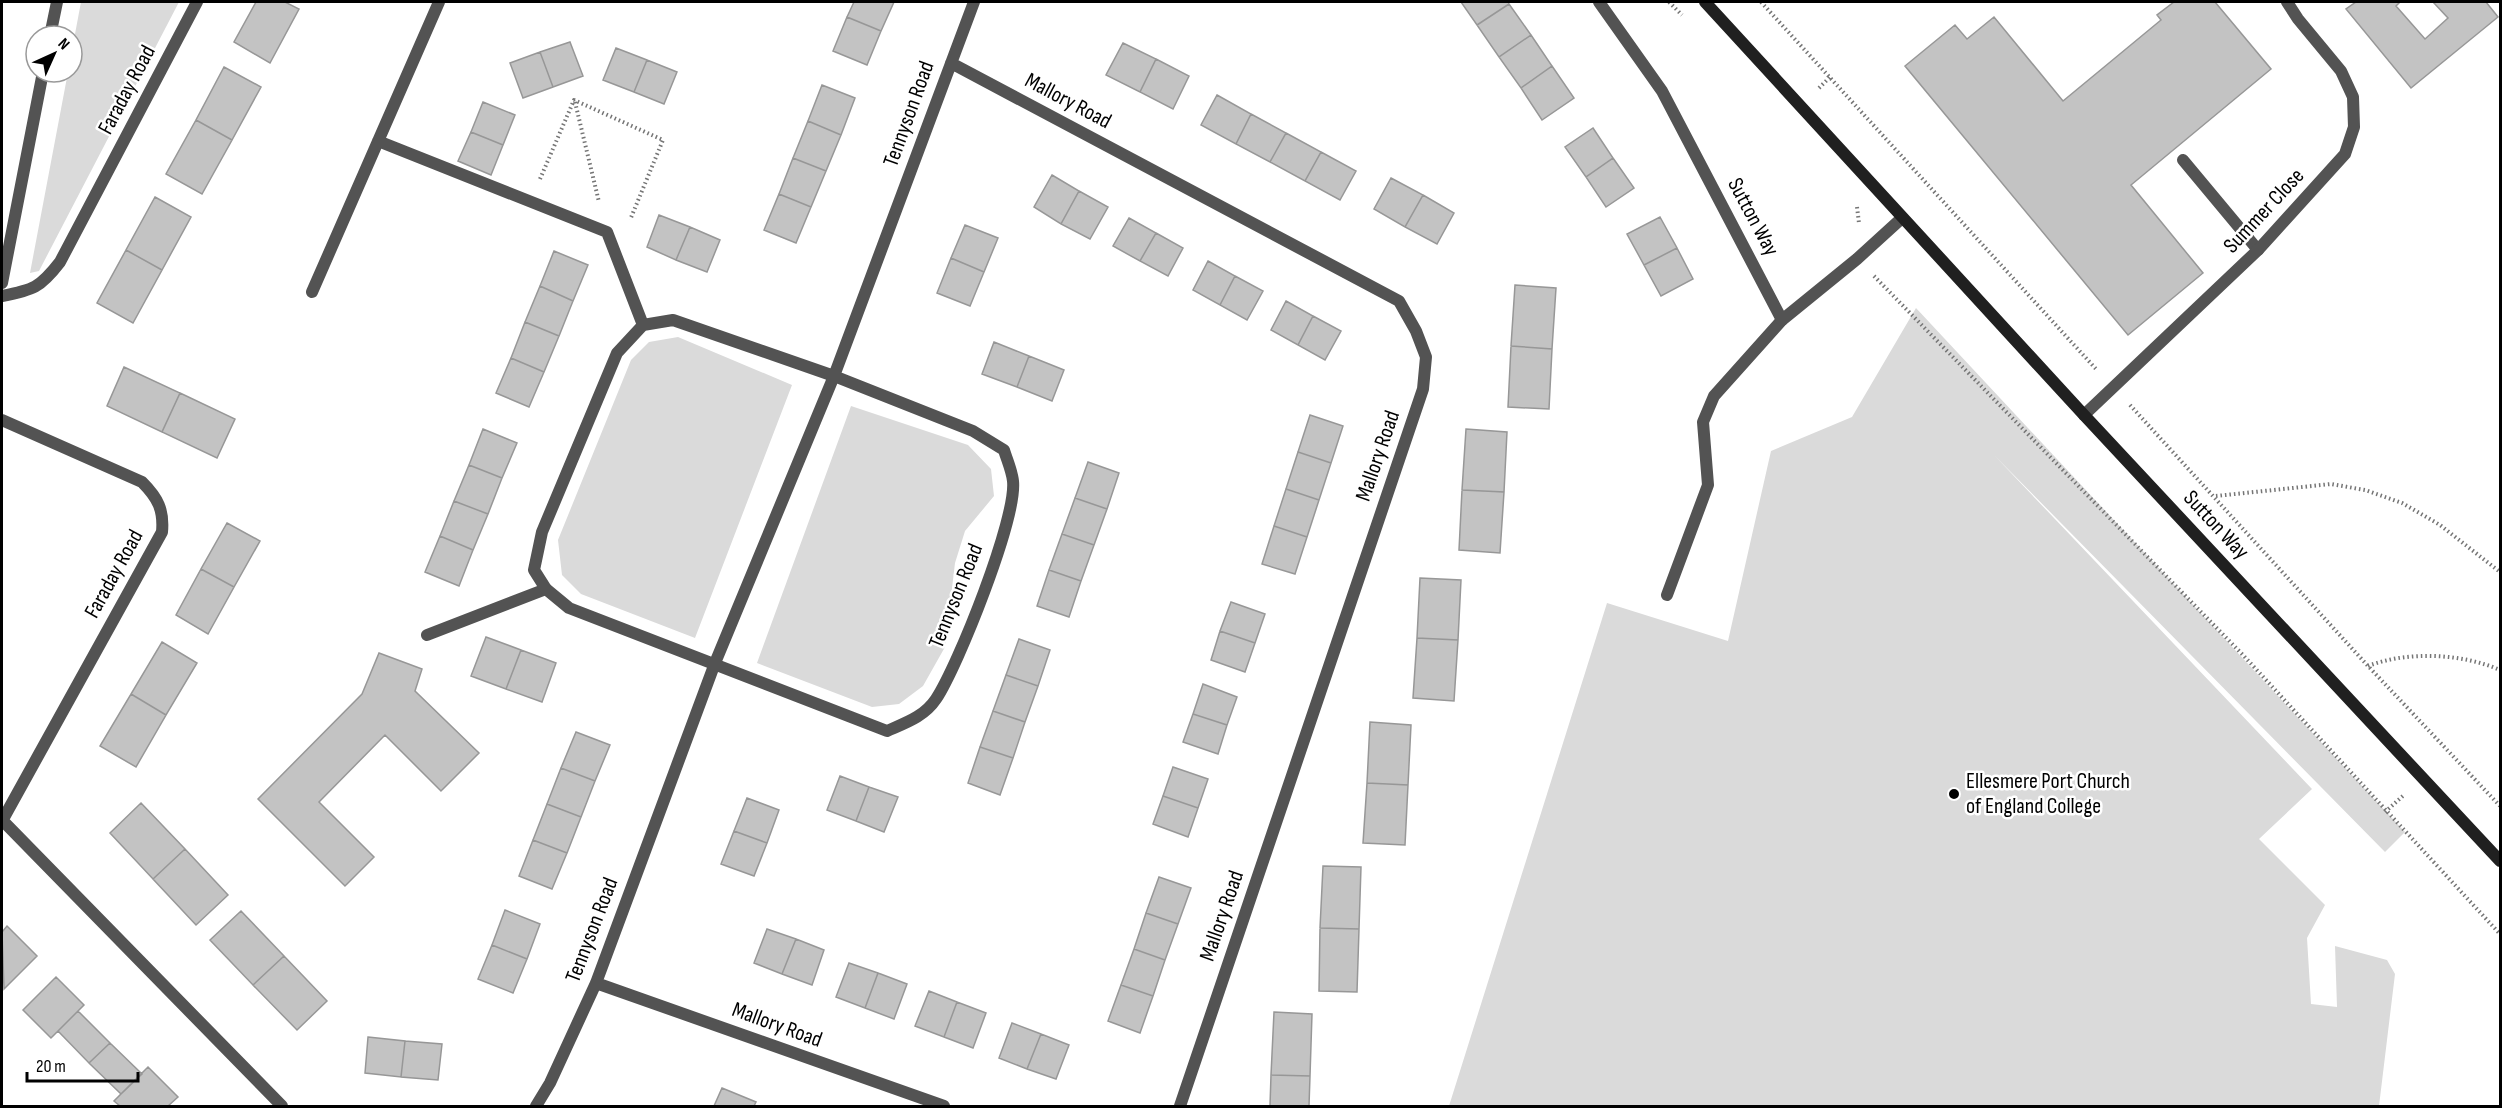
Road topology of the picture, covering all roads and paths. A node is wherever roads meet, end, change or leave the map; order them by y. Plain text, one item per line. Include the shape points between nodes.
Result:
1 (57, 2) edge
2 (197, 2) edge
3 (439, 2) edge
4 (974, 2) edge
5 (1599, 2) edge
6 (1706, 2) edge
7 (1761, 2) edge
8 (2287, 2) edge
9 (52, 24) edge
10 (951, 63) junction
11 (41, 84) edge
12 (574, 100) junction
13 (378, 141) junction
14 (2183, 160) dead end
15 (530, 201) junction
16 (1902, 218) junction
17 (607, 232) junction
18 (2258, 250) junction
19 (615, 254) junction
20 (1871, 273) dead end
21 (2, 283) edge
22 (312, 292) dead end
23 (2, 296) edge
24 (1782, 320) junction
25 (643, 325) junction
26 (2087, 360) dead end
27 (834, 376) junction
28 (2138, 414) dead end
29 (2084, 415) junction
30 (2, 420) edge
31 (2215, 496) junction
32 (2500, 572) edge
33 (546, 589) junction
34 (1667, 595) dead end
35 (427, 635) dead end
36 (715, 663) junction
37 (2368, 666) junction
38 (2500, 670) edge
39 (2500, 806) edge
40 (2, 820) edge
41 (2500, 861) edge
42 (2500, 934) edge
43 (596, 982) junction
44 (282, 1107) edge
45 (536, 1107) edge
46 (944, 1107) edge
47 (1180, 1107) edge

1 - 9 street
2 - 23 street, Faraday Road via 60,262 44,283
3 - 13 street
4 - 10 street, Tennyson Road
5 - 24 street, Sutton Way via 1662,91
6 - 16 main road, Sutton Way
7 - 26 path
8 - 18 street, Summer Close via 2342,71 2353,97 2354,127 2345,154
10 - 27 street, Tennyson Road
10 - 47 street, Mallory Road via 1399,301 1426,357 1423,389
11 - 21 street
12 - 15 path
12 - 17 path
12 - 19 path via 663,141
13 - 15 street
13 - 22 street
14 - 18 street
15 - 17 street
16 - 24 street
16 - 29 main road, Sutton Way
17 - 19 street
18 - 29 street, Summer Close
19 - 25 street
20 - 42 path via 2242,655
24 - 34 street via 1714,396 1703,422 1708,485
25 - 27 street, Tennyson Road via 673,320
25 - 33 street, Tennyson Road via 616,353 542,532 534,570
27 - 36 street, Tennyson Road
27 - 36 street, Tennyson Road via 973,431 1004,450 1013,482 1006,528 967,631 935,700 916,719 887,731
28 - 31 path
29 - 41 main road, Sutton Way
30 - 40 street, Faraday Road via 142,483 155,495 164,514 162,532
31 - 32 path via 2331,484 2365,490 2402,503 2440,525
31 - 37 path
33 - 35 street
33 - 36 street, Tennyson Road via 569,608
36 - 43 street, Tennyson Road
37 - 38 path via 2425,656
37 - 39 path
40 - 44 street, Faraday Road
43 - 45 street, Tennyson Road
43 - 46 street, Mallory Road

